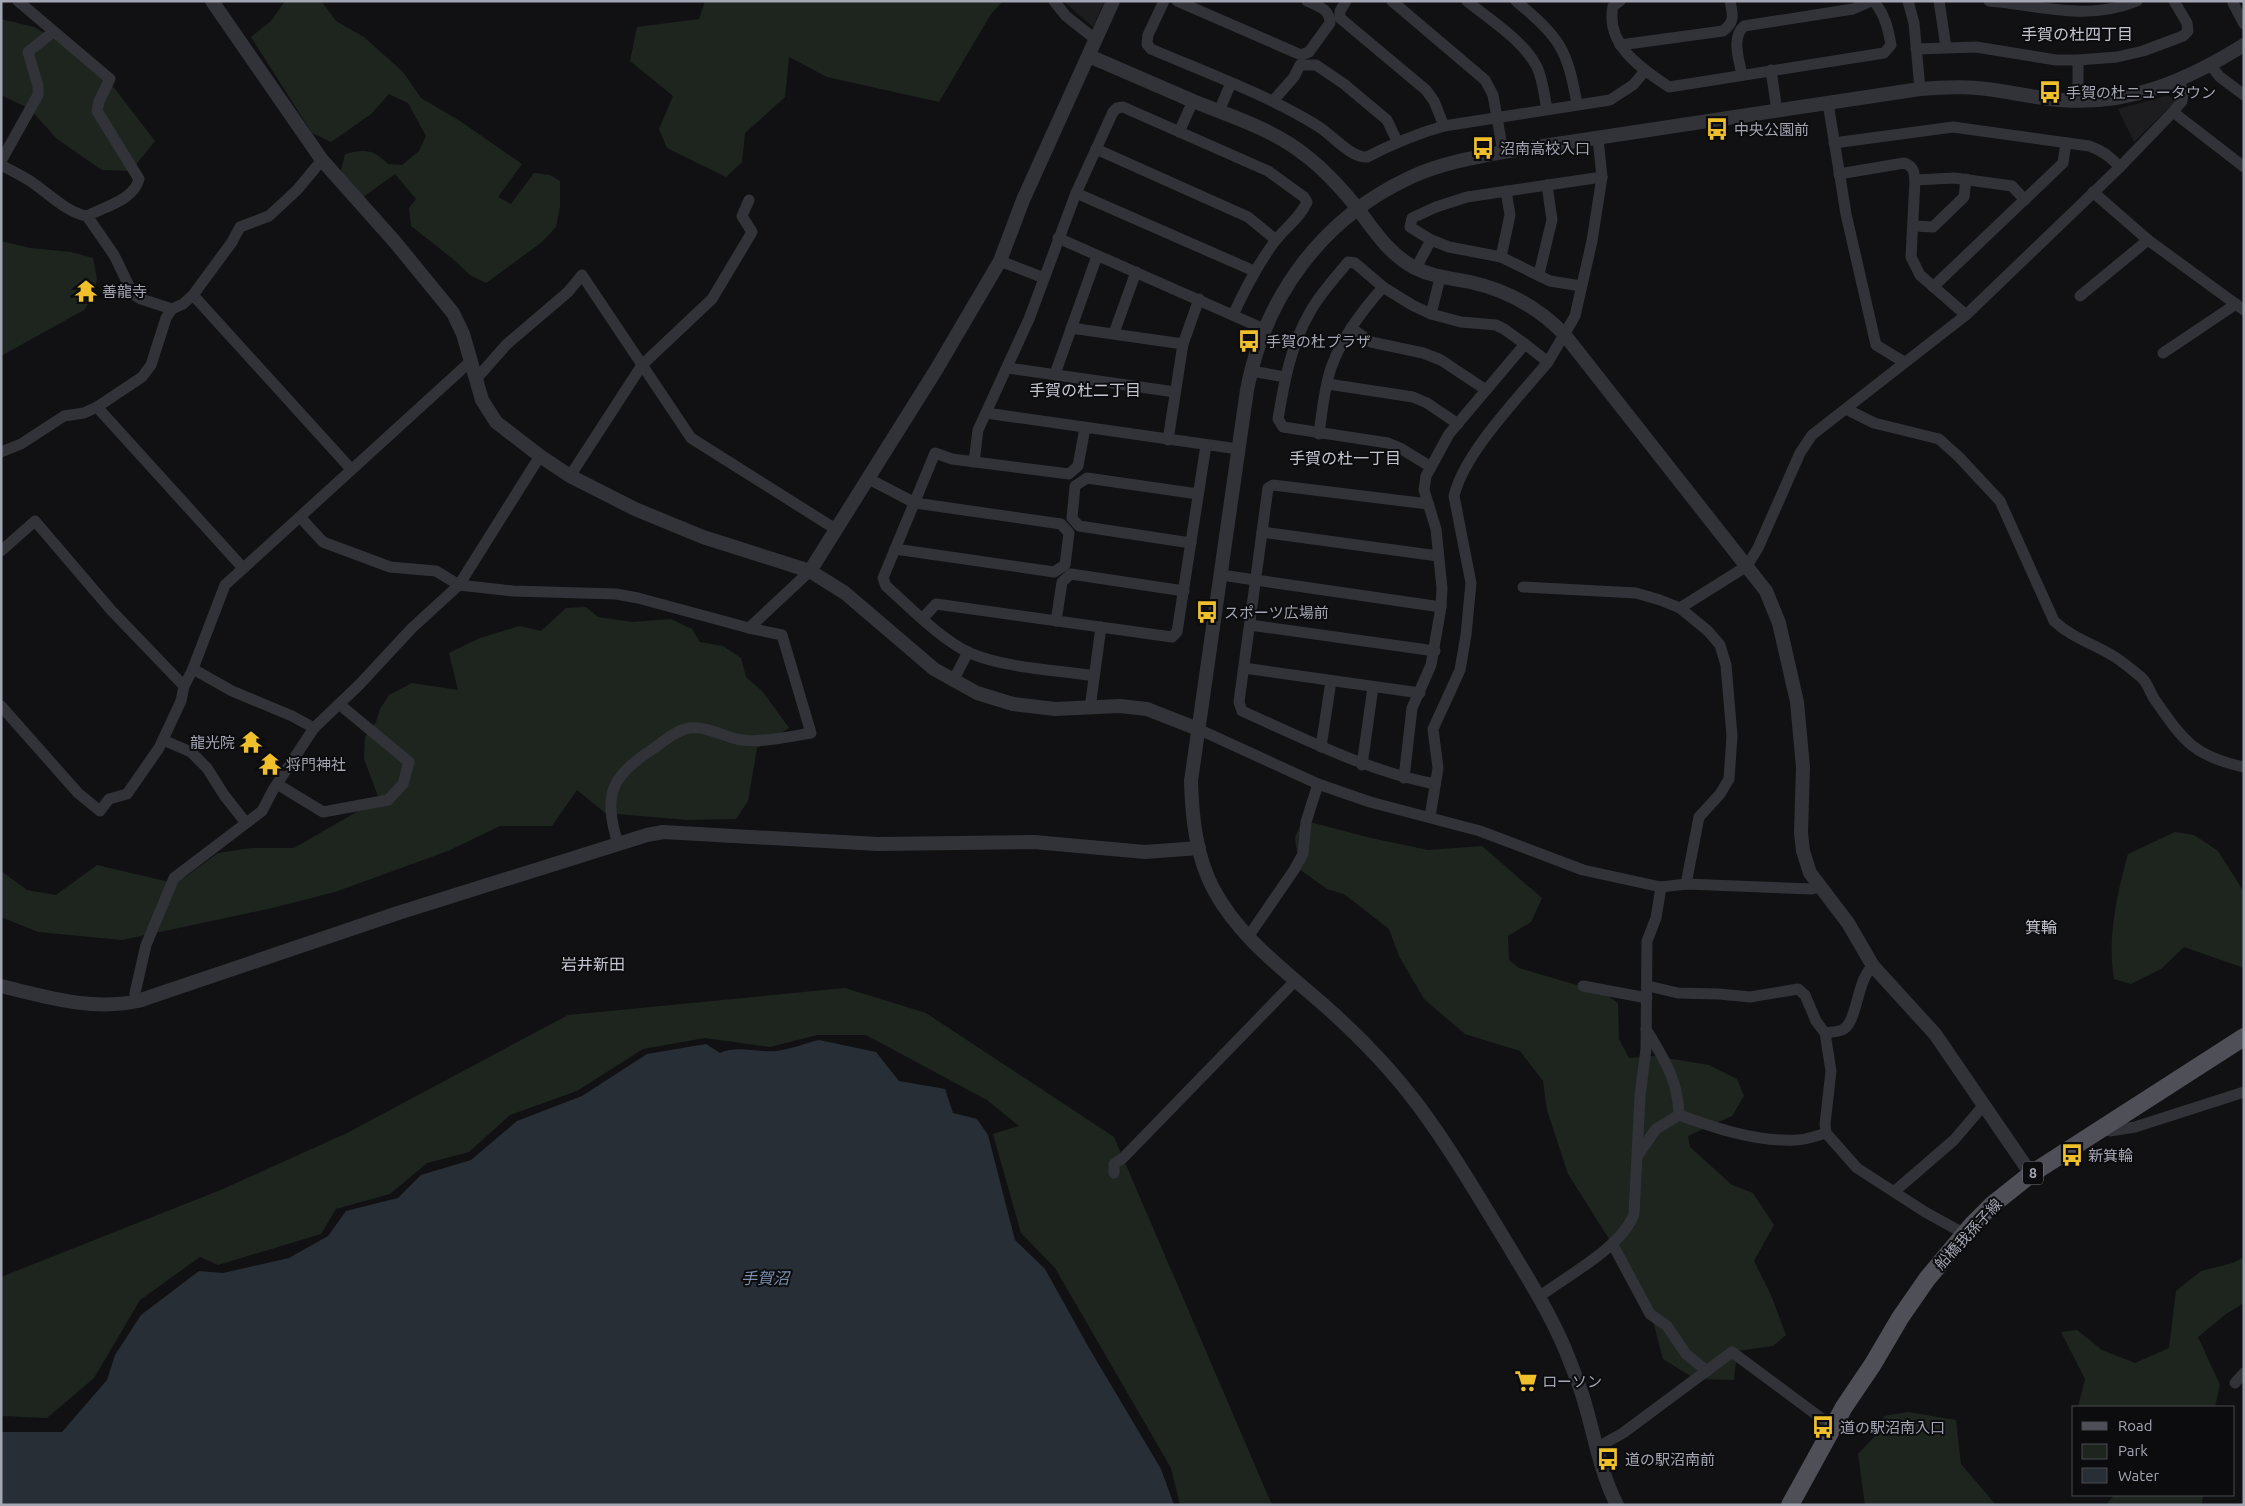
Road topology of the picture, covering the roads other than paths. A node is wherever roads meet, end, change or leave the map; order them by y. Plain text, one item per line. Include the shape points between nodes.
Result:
1 (18, 1) edge
2 (212, 1) edge
3 (1054, 1) edge
4 (1113, 1) edge
5 (1164, 1) edge
6 (1177, 1) edge
7 (1307, 1) edge
8 (1346, 1) edge
9 (1392, 1) edge
10 (1467, 1) edge
11 (1516, 1) edge
12 (1620, 1) edge
13 (1730, 1) edge
14 (1870, 1) edge
15 (1874, 1) edge
16 (1908, 1) edge
17 (1989, 1) edge
18 (2174, 1) edge
19 (1941, 2) edge
20 (2234, 2) edge
21 (2129, 3) edge
22 (2244, 24) edge
23 (53, 32) junction
24 (1095, 39) junction
25 (1620, 45) junction
26 (2244, 45) edge
27 (1946, 47) junction
28 (1916, 49) junction
29 (1088, 56) junction
30 (2078, 60) junction
31 (2211, 66) junction
32 (1645, 70) junction
33 (1771, 70) junction
34 (1742, 75) junction
35 (2179, 81) junction
36 (1231, 83) junction
37 (1920, 89) junction
38 (2244, 95) edge
39 (1193, 101) junction
40 (1273, 101) junction
41 (2078, 101) junction
42 (1828, 103) junction
43 (1576, 104) junction
44 (1547, 109) junction
45 (1219, 111) junction
46 (1777, 111) junction
47 (2173, 112) junction
48 (1498, 116) junction
49 (1444, 126) junction
50 (1180, 132) junction
51 (1598, 139) junction
52 (1397, 141) junction
53 (1834, 143) junction
54 (2066, 143) junction
55 (1096, 149) junction
56 (1503, 152) junction
57 (322, 160) junction
58 (1, 161) edge
59 (1, 165) edge
60 (2120, 167) junction
61 (2244, 167) edge
62 (1839, 174) junction
63 (1602, 177) junction
64 (1966, 178) junction
65 (1915, 180) junction
66 (1547, 185) junction
67 (1506, 191) junction
68 (1076, 192) junction
69 (2093, 192) junction
70 (749, 200) dead end
71 (2025, 200) junction
72 (1357, 208) junction
73 (87, 216) junction
74 (1914, 226) junction
75 (1058, 238) junction
76 (1276, 240) junction
77 (1431, 240) junction
78 (2148, 240) junction
79 (1097, 256) junction
80 (1501, 257) junction
81 (1000, 261) junction
82 (1416, 268) junction
83 (1254, 271) junction
84 (1136, 272) junction
85 (1539, 274) junction
86 (1044, 278) junction
87 (1440, 278) junction
88 (1383, 286) junction
89 (1581, 286) junction
90 (1933, 287) junction
91 (193, 295) junction
92 (2080, 296) dead end
93 (1199, 300) junction
94 (2240, 307) edge
95 (172, 309) junction
96 (1431, 314) junction
97 (1232, 315) junction
98 (1966, 315) junction
99 (1071, 328) junction
100 (1351, 328) junction
101 (1264, 329) junction
102 (1114, 333) junction
103 (1564, 334) junction
104 (1183, 344) junction
105 (1525, 344) junction
106 (2163, 353) dead end
107 (472, 360) junction
108 (1548, 362) junction
109 (1904, 362) junction
110 (642, 365) junction
111 (1008, 368) junction
112 (1251, 371) junction
113 (1054, 374) junction
114 (1285, 377) junction
115 (478, 378) junction
116 (1328, 384) junction
117 (1486, 390) junction
118 (1175, 392) junction
119 (97, 407) junction
120 (1846, 409) junction
121 (986, 413) junction
122 (1458, 424) junction
123 (1085, 428) junction
124 (1318, 434) junction
125 (1168, 440) junction
126 (1206, 445) junction
127 (1238, 450) junction
128 (1, 452) edge
129 (540, 456) junction
130 (974, 462) junction
131 (1432, 467) junction
132 (351, 468) junction
133 (570, 476) junction
134 (869, 479) junction
135 (1198, 494) junction
136 (915, 503) junction
137 (1428, 504) junction
138 (300, 517) junction
139 (837, 530) junction
140 (1262, 532) junction
141 (1191, 543) junction
142 (896, 550) junction
143 (1, 551) edge
144 (1438, 556) junction
145 (1747, 566) junction
146 (243, 568) junction
147 (810, 571) junction
148 (1221, 575) junction
149 (1255, 580) junction
150 (459, 585) junction
151 (1523, 587) dead end
152 (1184, 591) junction
153 (1441, 607) junction
154 (1680, 608) junction
155 (923, 618) junction
156 (1056, 621) junction
157 (1250, 624) junction
158 (1101, 627) junction
159 (749, 628) junction
160 (1435, 651) junction
161 (968, 652) junction
162 (1244, 668) junction
163 (193, 669) junction
164 (1094, 676) junction
165 (953, 681) junction
166 (1331, 681) junction
167 (184, 686) junction
168 (1373, 686) junction
169 (1420, 693) junction
170 (339, 704) junction
171 (1, 706) edge
172 (1090, 708) junction
173 (314, 728) junction
174 (1198, 729) junction
175 (163, 740) junction
176 (1322, 747) junction
177 (1362, 765) junction
178 (2244, 767) edge
179 (1404, 778) junction
180 (277, 784) junction
181 (1318, 784) junction
182 (1436, 784) junction
183 (1430, 818) junction
184 (246, 823) junction
185 (618, 844) junction
186 (1199, 848) junction
187 (1686, 884) junction
188 (1661, 887) junction
189 (1820, 887) junction
190 (1248, 937) junction
191 (1873, 966) junction
192 (1296, 980) junction
193 (1, 986) edge
194 (1582, 986) dead end
195 (1648, 986) junction
196 (1647, 998) junction
197 (138, 1001) junction
198 (1646, 1029) junction
199 (1825, 1033) junction
200 (2244, 1037) edge
201 (2244, 1092) edge
202 (1983, 1106) junction
203 (1679, 1115) junction
204 (2106, 1125) junction
205 (1826, 1133) junction
206 (1638, 1155) junction
207 (1114, 1173) dead end
208 (2031, 1174) junction
209 (1895, 1191) junction
210 (1965, 1234) junction
211 (1612, 1244) junction
212 (1539, 1297) junction
213 (1873, 1364) junction
214 (1707, 1371) junction
215 (2244, 1373) edge
216 (2236, 1383) dead end
217 (1833, 1427) junction
218 (1596, 1448) junction
219 (1617, 1505) edge
220 (1790, 1505) edge
221 (1804, 1505) edge

1 - 23 street
2 - 57 street
3 - 24 street via 1066,16
4 - 24 street
5 - 36 street via 1148,35 1147,44 1151,49
6 - 7 street via 1301,55 1309,52 1330,23 1329,14 1324,9
8 - 49 street via 1340,18 1426,90
9 - 48 street via 1479,73 1493,95
10 - 44 street via 1529,55 1542,83
11 - 43 street via 1556,38 1569,63
12 - 25 street via 1613,6 1611,16
13 - 25 street via 1733,19 1723,31
14 - 34 street via 1853,9 1744,26 1736,39
15 - 33 street via 1887,25 1890,45 1884,53
16 - 28 street
17 - 21 street via 2062,12
18 - 30 street via 2187,23 2188,31 2184,36 2117,57
19 - 27 street
20 - 22 street
23 - 58 street via 28,52 38,96
23 - 73 street via 110,79 97,111 138,179 137,188 129,195
24 - 29 street
25 - 32 street
26 - 31 street
27 - 28 street
27 - 30 street via 1976,47 2056,60
28 - 37 street
29 - 39 street
29 - 81 street via 1023,200
30 - 41 street
31 - 35 street
31 - 38 street
32 - 34 street via 1669,86
32 - 43 street via 1633,85 1610,100
33 - 34 street
33 - 46 street
35 - 41 street via 2129,95
35 - 47 street via 2184,96
36 - 40 street
36 - 45 street
37 - 41 street via 1977,88
37 - 42 street
39 - 45 street
39 - 50 street
40 - 52 street via 1324,129 1353,155 1361,158
40 - 52 street via 1300,65 1316,65 1387,120
42 - 46 street
42 - 53 street
43 - 44 street
44 - 48 street
45 - 72 street via 1304,154
46 - 51 street
47 - 60 street
47 - 61 street
48 - 49 street
48 - 56 street
49 - 52 street
50 - 55 street via 1123,107 1117,108
50 - 76 street via 1268,170 1304,197 1307,202 1304,210
51 - 56 street
51 - 63 street
53 - 54 street via 1953,127
53 - 62 street
54 - 60 street via 2098,148
54 - 71 street via 2063,163
55 - 68 street
55 - 76 street via 1248,217
56 - 72 street via 1446,164 1410,177
57 - 91 street via 269,216 240,227
57 - 107 street via 453,313
59 - 73 street via 82,216
60 - 69 street
62 - 65 street via 1904,163 1914,170
62 - 109 street via 1876,345
63 - 66 street
63 - 89 street
64 - 65 street
64 - 71 street via 2012,186
64 - 74 street via 1964,197 1933,227
65 - 74 street
66 - 67 street
66 - 85 street via 1552,220
67 - 77 street via 1467,197 1412,218 1410,227
67 - 80 street via 1510,215
68 - 75 street
68 - 83 street
69 - 78 street
69 - 98 street
70 - 110 street via 742,216 752,232 712,299
71 - 90 street
72 - 82 street via 1383,242
72 - 101 street via 1337,224 1300,266 1282,292
73 - 95 street via 114,255 133,294
74 - 90 street via 1911,257 1920,276
75 - 79 street
75 - 86 street
76 - 83 street
77 - 80 street via 1449,247
77 - 82 street
78 - 92 street
78 - 94 street
79 - 84 street
79 - 99 street
80 - 85 street
81 - 86 street
81 - 134 street
82 - 87 street
83 - 97 street
84 - 93 street
84 - 102 street
85 - 89 street via 1550,281
86 - 111 street
87 - 96 street
87 - 103 street via 1512,295 1547,317
88 - 96 street via 1398,298
88 - 100 street
88 - 114 street via 1355,262 1348,262 1310,312
89 - 103 street via 1575,316
90 - 98 street
91 - 95 street
91 - 132 street
93 - 97 street
93 - 104 street
94 - 106 street
95 - 119 street via 151,365 142,376
96 - 105 street via 1461,322 1496,325
97 - 101 street
98 - 109 street
99 - 102 street
99 - 113 street
100 - 116 street via 1335,359
100 - 117 street via 1376,344 1441,360
101 - 112 street
102 - 104 street
103 - 108 street
103 - 145 street
104 - 118 street
105 - 108 street
105 - 117 street
107 - 115 street
107 - 132 street
108 - 182 street via 1478,448 1457,482 1454,496 1471,584 1460,670 1433,729 1438,768
109 - 120 street
110 - 115 street via 582,275 568,292 507,344
110 - 133 street
110 - 139 street via 691,438
111 - 113 street
111 - 121 street
112 - 114 street
112 - 127 street
113 - 118 street
114 - 124 street via 1278,419 1282,428
115 - 129 street via 482,400 496,422
116 - 122 street via 1413,397
116 - 124 street
117 - 122 street
118 - 125 street
119 - 128 street via 84,414 64,416 21,444
119 - 146 street
120 - 145 street via 1812,435 1800,453
120 - 178 street via 1874,423 1939,440 1952,451 2000,501 2054,621 2067,633 2112,654 2144,679 2180,736 2194,748
121 - 123 street
121 - 130 street via 978,430
122 - 131 street
123 - 125 street
123 - 130 street via 1078,466 1070,474
124 - 131 street via 1388,443
125 - 126 street
126 - 127 street
126 - 135 street
127 - 148 street
129 - 133 street
129 - 150 street
130 - 136 street via 934,453
131 - 137 street via 1426,476 1424,490
132 - 138 street
133 - 147 street via 703,538
134 - 136 street
134 - 139 street
135 - 141 street
135 - 141 street via 1087,478 1076,486 1072,518 1079,526
136 - 142 street
136 - 142 street via 1061,524 1069,533 1065,565 1054,572
137 - 140 street via 1273,485 1268,488
137 - 144 street via 1436,529
138 - 146 street
138 - 150 street via 324,542 390,566 436,571
139 - 147 street
140 - 144 street
140 - 149 street
141 - 152 street
142 - 155 street via 883,578 886,586
143 - 167 street via 35,521 111,610
144 - 153 street
145 - 154 street
145 - 189 street via 1766,591 1789,659 1801,733 1803,851 1810,874
146 - 163 street via 225,585
147 - 159 street
147 - 165 street via 845,593 918,656
148 - 149 street
148 - 174 street
149 - 153 street
149 - 157 street
150 - 159 street via 616,594
150 - 170 street via 412,628
151 - 154 street via 1636,593
152 - 156 street via 1071,574 1062,582
152 - 158 street via 1177,632 1172,638
153 - 160 street
154 - 187 street via 1708,630 1720,645 1726,665 1732,736 1729,779 1699,817
155 - 156 street via 936,604
155 - 161 street
156 - 158 street
157 - 160 street
157 - 162 street
158 - 164 street
159 - 185 street via 782,635 811,733 743,740 713,730 690,728 670,737 630,764 618,780 611,800 610,819
160 - 169 street
161 - 164 street via 993,661
161 - 165 street
162 - 166 street
162 - 176 street via 1239,702 1242,711
163 - 167 street
163 - 173 street via 232,691
164 - 172 street
165 - 172 street via 977,693 1013,704 1055,709
166 - 168 street
166 - 176 street
167 - 175 street
168 - 169 street
168 - 177 street
169 - 179 street via 1412,708
170 - 173 street
170 - 180 street via 409,762 403,784 388,800 322,812
171 - 175 street via 78,793 100,811 109,799 127,794
172 - 174 street via 1120,706 1147,709
173 - 180 street
174 - 181 street
174 - 186 street via 1192,781 1193,818
175 - 184 street via 191,752 207,768
176 - 177 street
177 - 179 street
179 - 182 street
180 - 184 street via 262,811
181 - 183 street
181 - 190 street via 1306,822 1303,854
182 - 183 street
183 - 188 street via 1480,831 1583,870
184 - 197 street via 174,878 146,945 135,993
185 - 186 street via 663,832 878,844 1034,842 1145,852
185 - 197 street via 398,913
186 - 190 street via 1214,890
187 - 188 street
187 - 189 street
188 - 195 street via 1656,918 1647,941
189 - 191 street via 1848,924
190 - 192 street
191 - 199 street via 1858,992 1848,1025 1842,1030
191 - 202 street via 1935,1034
192 - 207 street via 1114,1164
192 - 212 street via 1355,1034 1418,1105 1465,1173
193 - 197 street via 97,1006
194 - 196 street
195 - 196 street
195 - 199 street via 1678,993 1750,997 1798,989
196 - 198 street
198 - 203 street via 1671,1072
198 - 206 street
199 - 205 street via 1831,1071
200 - 204 main road, 船橋我孫子線 / 8
201 - 204 street via 2135,1127 2110,1131
202 - 208 street
202 - 209 street via 1954,1140
203 - 205 street via 1774,1140 1798,1140
203 - 206 street via 1656,1129
204 - 208 main road, 船橋我孫子線 / 8
205 - 209 street via 1856,1168
206 - 211 street via 1634,1214 1630,1226
208 - 210 main road, 船橋我孫子線 / 8 via 1992,1205
209 - 210 street
210 - 213 main road, 船橋我孫子線 / 8 via 1913,1298
211 - 212 street
211 - 214 street via 1650,1314 1667,1326 1686,1354
212 - 218 street via 1564,1347 1582,1394
213 - 217 main road, 船橋我孫子線 / 8
213 - 221 main road, 船橋我孫子線 / 8
214 - 217 street via 1732,1352
214 - 218 street
215 - 216 street
217 - 220 main road, 船橋我孫子線 / 8
218 - 219 street

